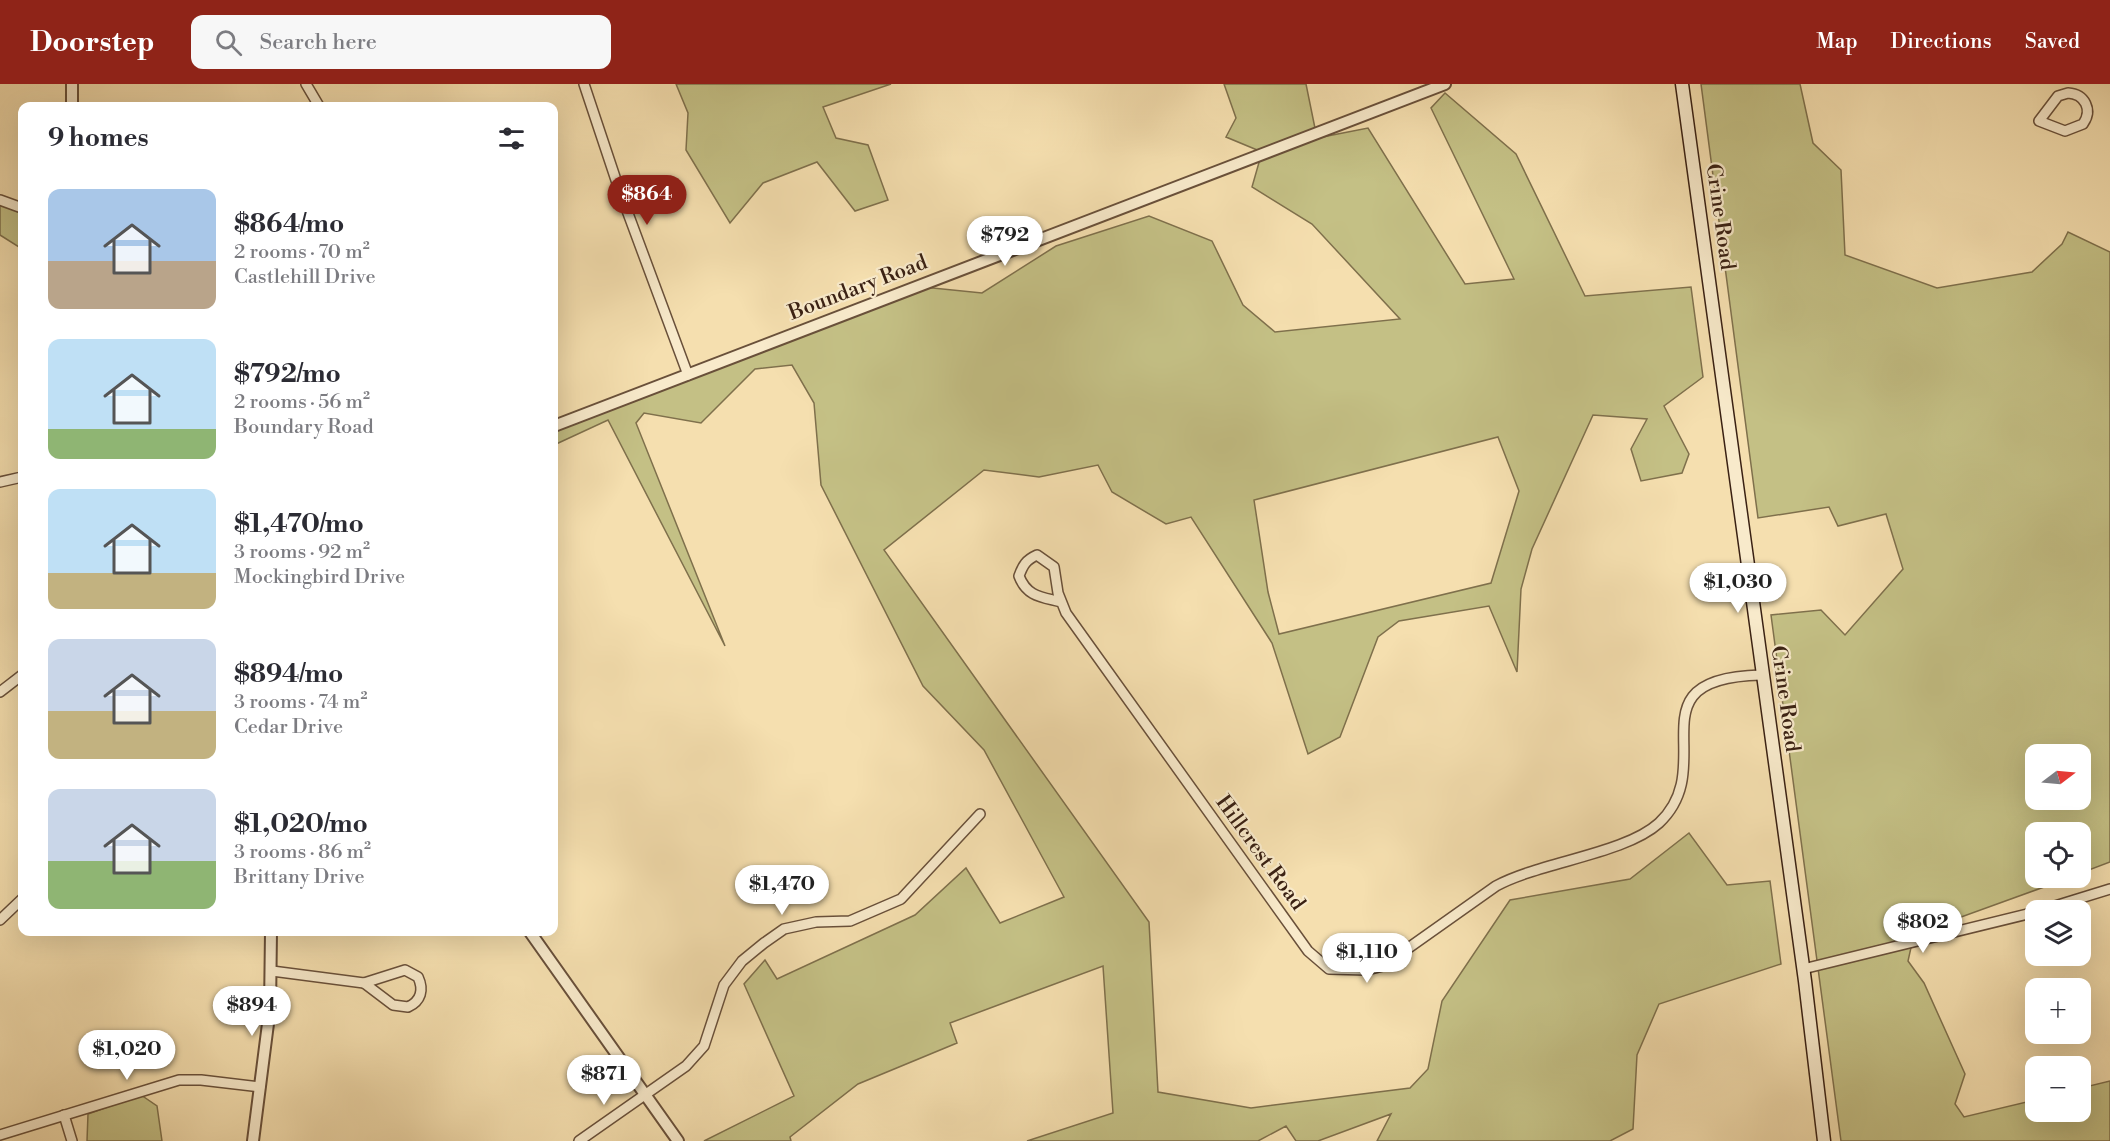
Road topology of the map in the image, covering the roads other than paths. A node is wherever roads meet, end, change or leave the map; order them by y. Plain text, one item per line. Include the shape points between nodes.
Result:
1 (72, 84) edge
2 (306, 84) edge
3 (584, 84) edge
4 (1445, 84) edge
5 (1682, 84) edge
6 (72, 102) edge
7 (317, 102) edge
8 (2053, 102) joint
9 (0, 200) edge
10 (18, 207) edge
11 (688, 375) junction
12 (558, 424) edge
13 (18, 478) edge
14 (0, 482) edge
15 (1061, 602) junction
16 (1761, 675) junction
17 (18, 678) edge
18 (0, 692) edge
19 (980, 814) dead end
20 (2110, 889) edge
21 (2074, 900) edge
22 (18, 903) edge
23 (2025, 915) edge
24 (0, 920) edge
25 (271, 936) edge
26 (533, 936) edge
27 (1803, 969) junction
28 (272, 971) junction
29 (364, 983) junction
30 (260, 1087) junction
31 (645, 1095) junction
32 (64, 1115) junction
33 (0, 1135) edge
34 (72, 1141) edge
35 (253, 1141) edge
36 (579, 1141) edge
37 (678, 1141) edge
38 (1824, 1141) edge

1 - 6 street
2 - 7 street
3 - 11 street
4 - 11 street, Boundary Road
5 - 16 main road, Crine Road
8 - 8 street via 2039,121 2065,131 2079,127 2087,118 2088,108 2078,94 2062,94
9 - 10 street
11 - 12 street, Boundary Road
13 - 14 street
15 - 15 street, Hillcrest Road via 1037,597 1023,587 1019,576 1029,558 1037,555 1054,567
15 - 16 street, Hillcrest Road via 1308,951 1329,969 1347,971 1383,966 1514,876 1616,846 1659,824 1680,791 1685,764 1683,725 1695,692 1722,677
16 - 27 main road, Crine Road
17 - 18 street
19 - 31 street via 901,899 850,921 816,922 784,930 742,961 724,985 704,1046 686,1065
20 - 21 street
22 - 24 street
23 - 27 street
25 - 28 street
26 - 31 street
27 - 38 main road, Crine Road
28 - 29 street
28 - 30 street
29 - 29 street via 405,970 418,977 422,990 417,1001 402,1008
30 - 32 street via 178,1080
30 - 35 street
31 - 36 street
31 - 37 street
32 - 33 street
32 - 34 street

